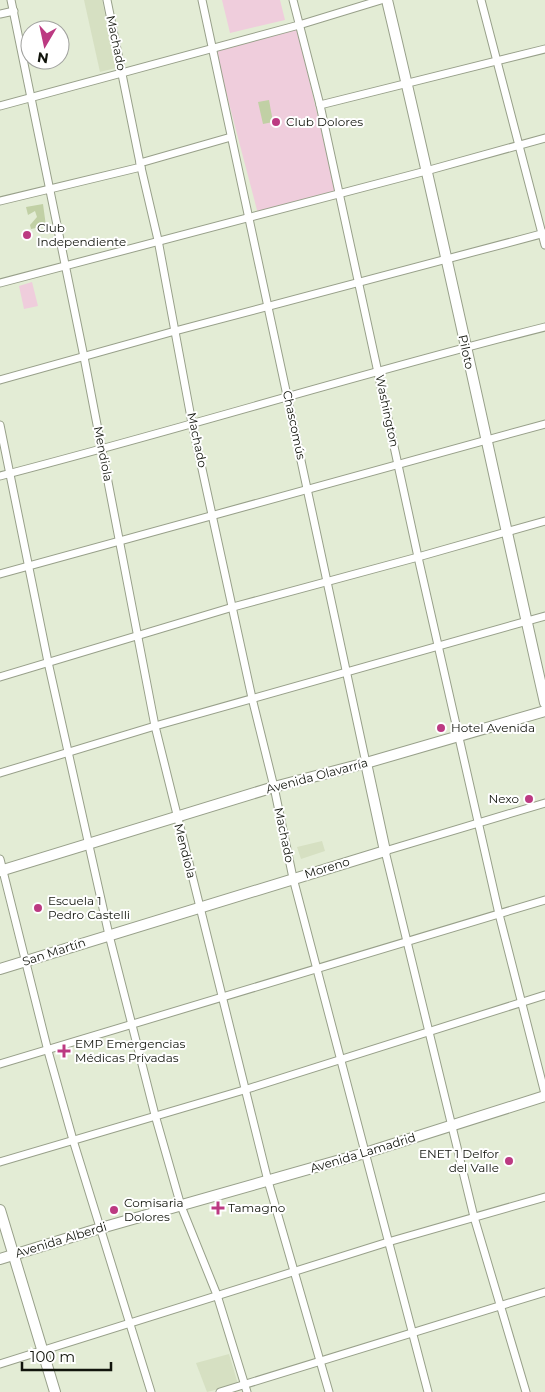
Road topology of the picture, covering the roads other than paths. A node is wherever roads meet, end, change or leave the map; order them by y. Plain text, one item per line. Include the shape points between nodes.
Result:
1 (11, 0) edge
2 (107, 0) edge
3 (202, 0) edge
4 (293, 0) edge
5 (381, 0) edge
6 (387, 0) edge
7 (482, 0) edge
8 (14, 11) junction
9 (0, 14) edge
10 (299, 24) junction
11 (211, 49) junction
12 (545, 49) edge
13 (497, 61) junction
14 (123, 73) junction
15 (407, 83) junction
16 (30, 98) junction
17 (320, 105) junction
18 (0, 106) edge
19 (232, 137) junction
20 (545, 138) edge
21 (520, 145) junction
22 (140, 165) junction
23 (426, 171) junction
24 (51, 189) junction
25 (338, 193) junction
26 (0, 201) edge
27 (249, 217) junction
28 (544, 233) edge
29 (158, 240) junction
30 (545, 245) edge
31 (447, 259) junction
32 (65, 265) junction
33 (0, 283) edge
34 (359, 283) junction
35 (268, 306) junction
36 (545, 327) edge
37 (175, 331) junction
38 (465, 347) junction
39 (84, 357) junction
40 (378, 372) junction
41 (0, 380) edge
42 (288, 398) junction
43 (192, 423) junction
44 (545, 424) edge
45 (0, 425) edge
46 (486, 441) junction
47 (102, 449) junction
48 (398, 464) junction
49 (9, 474) junction
50 (0, 476) edge
51 (307, 489) junction
52 (214, 516) junction
53 (545, 520) edge
54 (507, 531) junction
55 (119, 542) junction
56 (418, 557) junction
57 (28, 567) junction
58 (0, 574) edge
59 (328, 581) junction
60 (233, 607) junction
61 (545, 616) edge
62 (526, 622) junction
63 (136, 635) junction
64 (438, 646) junction
65 (48, 662) junction
66 (347, 672) junction
67 (0, 677) edge
68 (252, 698) junction
69 (545, 703) edge
70 (545, 711) edge
71 (155, 726) junction
72 (459, 736) junction
73 (68, 753) junction
74 (366, 763) junction
75 (0, 774) edge
76 (274, 787) junction
77 (545, 803) edge
78 (177, 817) junction
79 (478, 822) junction
80 (89, 844) junction
81 (385, 850) junction
82 (0, 859) edge
83 (1, 870) edge
84 (293, 878) junction
85 (545, 900) edge
86 (200, 908) junction
87 (499, 914) junction
88 (109, 935) junction
89 (406, 943) junction
90 (26, 961) junction
91 (0, 969) edge
92 (317, 970) junction
93 (545, 995) edge
94 (222, 998) junction
95 (521, 1002) junction
96 (132, 1026) junction
97 (429, 1033) junction
98 (48, 1051) junction
99 (340, 1059) junction
100 (0, 1064) edge
101 (244, 1090) junction
102 (545, 1095) edge
103 (155, 1116) junction
104 (453, 1126) junction
105 (73, 1140) junction
106 (365, 1153) junction
107 (0, 1162) edge
108 (268, 1181) junction
109 (545, 1197) edge
110 (181, 1206) junction
111 (0, 1210) edge
112 (474, 1217) junction
113 (101, 1228) junction
114 (388, 1242) junction
115 (14, 1255) junction
116 (0, 1259) edge
117 (294, 1272) junction
118 (545, 1292) edge
119 (217, 1296) junction
120 (500, 1306) junction
121 (130, 1323) junction
122 (412, 1333) junction
123 (42, 1350) junction
124 (320, 1361) junction
125 (0, 1364) edge
126 (245, 1388) edge
127 (55, 1392) edge
128 (151, 1392) edge
129 (220, 1392) edge
130 (329, 1392) edge
131 (428, 1392) edge
132 (526, 1392) edge

1 - 8 street, Mendiola
2 - 14 street, Machado
3 - 11 street, Chascomús
4 - 10 street, Washington
5 - 10 street
6 - 15 main road, Piloto
7 - 13 street
8 - 9 street
8 - 16 street, Mendiola
10 - 11 street
10 - 17 street, Washington
11 - 14 street
11 - 19 street, Chascomús
12 - 13 street
13 - 15 street
13 - 21 street
14 - 16 street
14 - 22 street, Machado
15 - 17 street
15 - 23 main road, Piloto
16 - 18 street
16 - 24 street, Mendiola
17 - 25 street, Washington
19 - 22 street
19 - 27 street, Chascomús
20 - 21 street
21 - 23 street
21 - 28 street
22 - 24 street
22 - 29 street, Machado
23 - 25 street
23 - 31 main road, Piloto
24 - 26 street
24 - 32 street, Mendiola
25 - 27 street
25 - 34 street, Washington
27 - 29 street
27 - 35 street, Chascomús
28 - 30 street
28 - 31 street
29 - 32 street
29 - 37 street, Machado
31 - 34 street
31 - 38 main road, Piloto
32 - 33 street
32 - 39 street, Mendiola
34 - 35 street
34 - 40 street, Washington
35 - 37 street
35 - 42 street, Chascomús
36 - 38 street
37 - 39 street
37 - 43 street, Machado
38 - 40 street
38 - 46 main road, Piloto
39 - 41 street
39 - 47 street, Mendiola
40 - 42 street
40 - 48 street, Washington
42 - 43 street
42 - 51 street, Chascomús
43 - 47 street
43 - 52 street, Machado
44 - 46 street
45 - 49 street
46 - 48 street
46 - 54 main road, Piloto
47 - 49 street
47 - 55 street, Mendiola
48 - 51 street
48 - 56 street, Washington
49 - 50 street
49 - 57 street
51 - 52 street
51 - 59 street, Chascomús
52 - 55 street
52 - 60 street, Machado
53 - 54 street
54 - 56 street
54 - 62 main road, Piloto
55 - 57 street
55 - 63 street, Mendiola
56 - 59 street
56 - 64 street, Washington
57 - 58 street
57 - 65 street
59 - 60 street
59 - 66 street, Chascomús
60 - 63 street
60 - 68 street, Machado
61 - 62 street
62 - 64 street
62 - 69 main road, Piloto
63 - 65 street
63 - 71 street, Mendiola
64 - 66 street
64 - 72 street, Washington
65 - 67 street
65 - 73 street
66 - 68 street
66 - 74 street, Chascomús
68 - 71 street
68 - 76 street, Machado
70 - 72 main road, Avenida Olavarría
71 - 73 street
71 - 78 street, Mendiola
72 - 74 main road, Avenida Olavarría
72 - 79 street, Washington
73 - 75 street
73 - 80 street
74 - 76 main road, Avenida Olavarría
74 - 81 main road, Chascomús
76 - 78 main road, Avenida Olavarría
76 - 84 street, Machado
77 - 79 street, Moreno
78 - 80 main road, Avenida Olavarría
78 - 86 street, Mendiola
79 - 81 street, Moreno
79 - 87 street, Washington
80 - 83 main road, Avenida Olavarría
80 - 88 street
81 - 84 main road, Moreno
81 - 89 street
82 - 83 street
83 - 90 street
84 - 86 main road, Moreno
84 - 92 street, Machado
85 - 87 street
86 - 88 main road, Moreno
86 - 94 street, Mendiola
87 - 89 street
87 - 95 street, Washington
88 - 90 main road, San Martín
88 - 96 street
89 - 92 street
89 - 97 street
90 - 91 main road, San Martín
90 - 98 street
92 - 94 street
92 - 99 street, Machado
93 - 95 street
94 - 96 street
94 - 101 street, Mendiola
95 - 97 street
95 - 102 street, Washington
96 - 98 street
96 - 103 street
97 - 99 street
97 - 104 street
98 - 100 street
98 - 105 street
99 - 101 street
99 - 106 street, Machado
101 - 103 street
101 - 108 street, Mendiola
102 - 104 main road, Avenida Lamadrid
103 - 105 street
103 - 110 street
104 - 106 main road, Avenida Lamadrid
104 - 112 street
105 - 107 street
105 - 113 street
106 - 108 main road, Avenida Lamadrid
106 - 114 street, Machado
108 - 110 main road, Avenida Lamadrid
108 - 117 street, Mendiola
109 - 112 street
110 - 113 main road, Avenida Alberdi
110 - 119 street
111 - 115 main road
112 - 114 street
112 - 120 street
113 - 115 main road, Avenida Alberdi
113 - 121 street
114 - 117 street
114 - 122 street, Machado
115 - 116 main road, Avenida Alberdi
115 - 123 main road
117 - 119 street
117 - 124 street, Mendiola
118 - 120 street
119 - 121 street
119 - 126 street
120 - 122 street
120 - 132 street
121 - 123 street
121 - 128 street
122 - 124 street
122 - 131 street, Machado
123 - 125 street
123 - 127 main road
124 - 126 street
124 - 130 street, Mendiola
126 - 129 street

